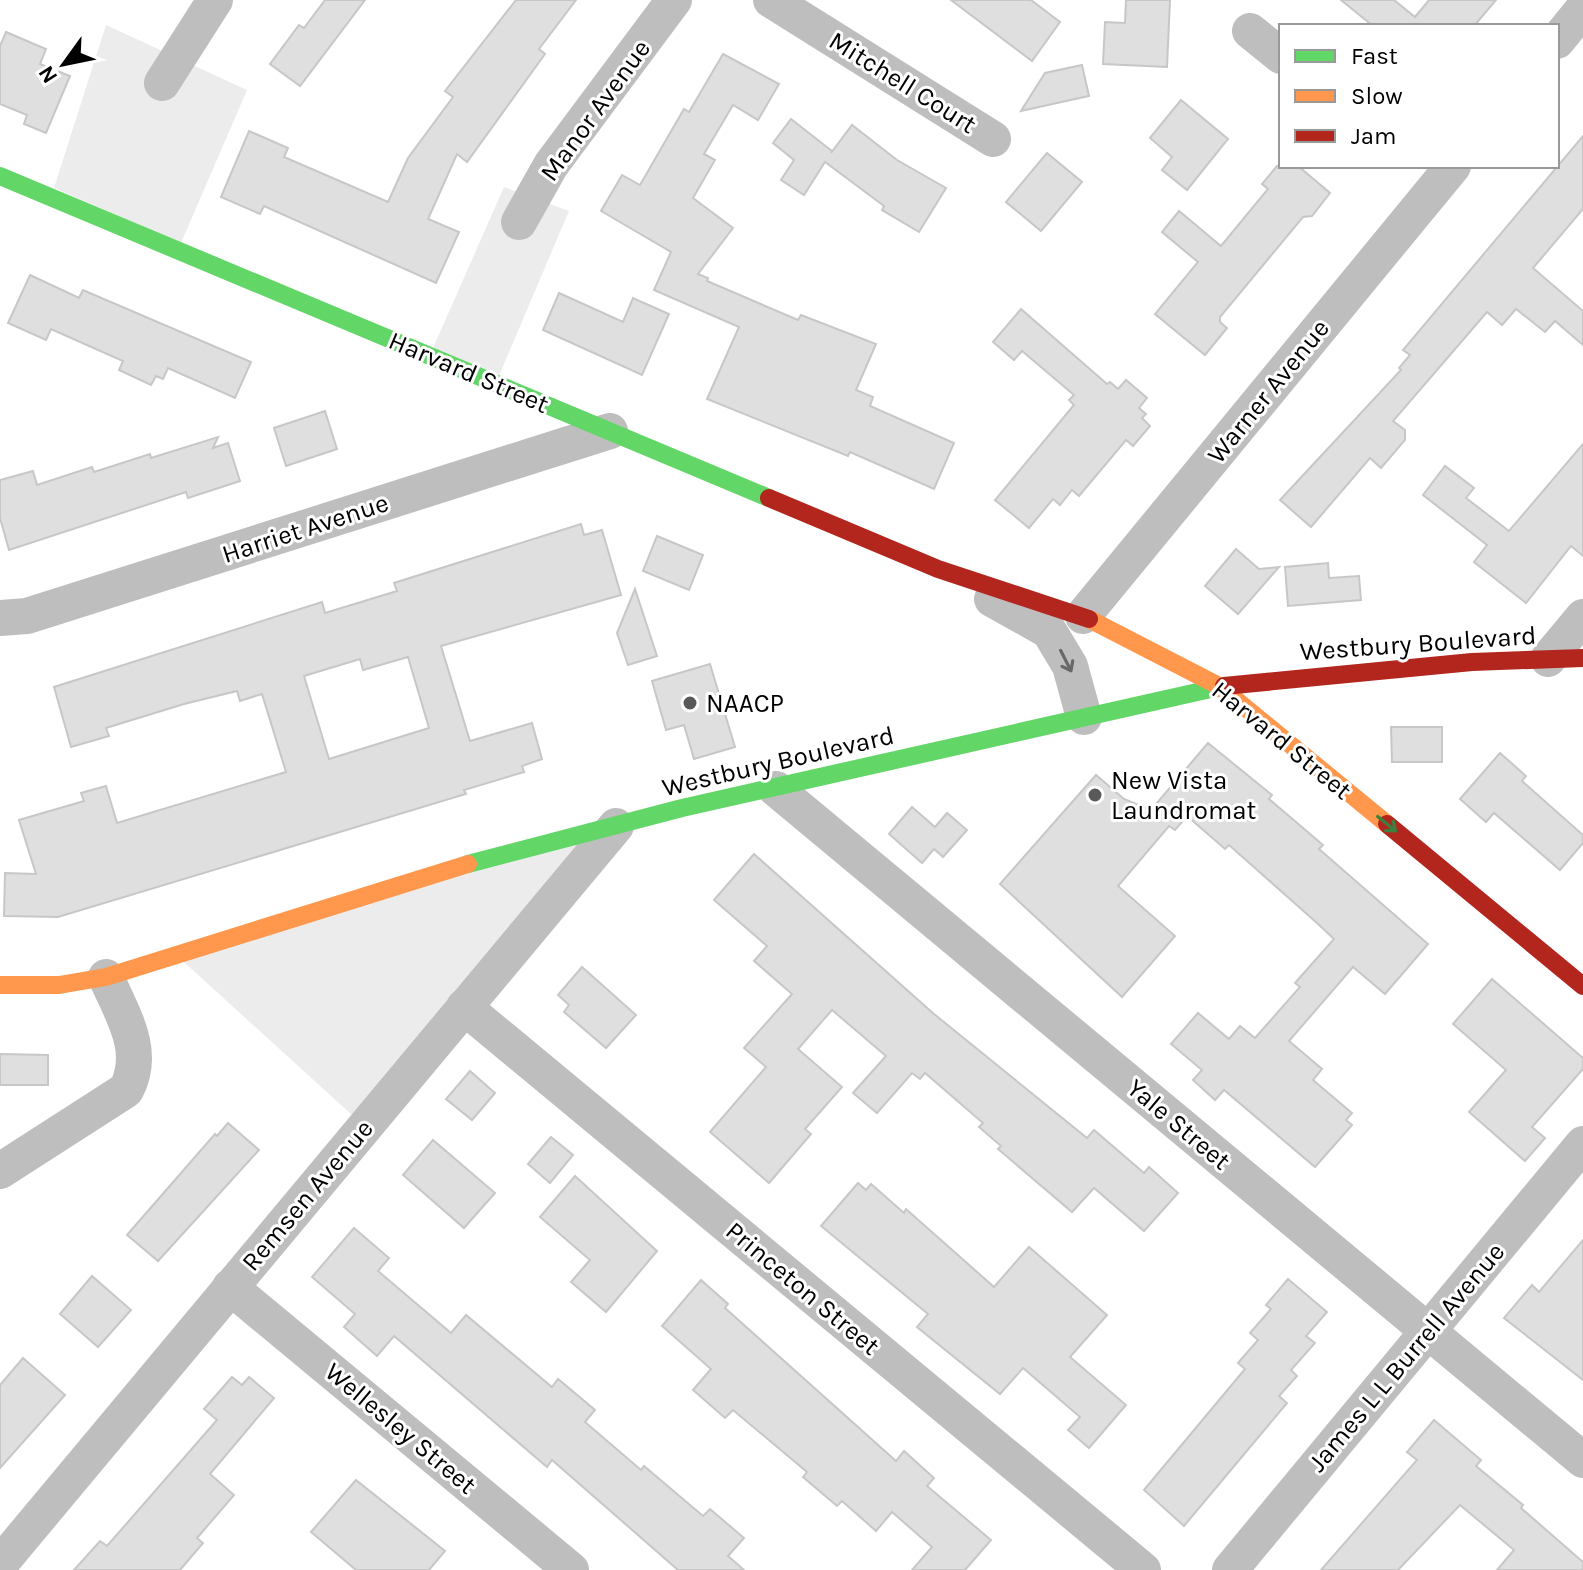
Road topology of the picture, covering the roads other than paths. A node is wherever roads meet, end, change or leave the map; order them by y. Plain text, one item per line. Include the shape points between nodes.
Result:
1 (215, 0) edge
2 (674, 0) edge
3 (771, 0) edge
4 (1583, 9) edge
5 (1250, 31) dead end
6 (1559, 39) edge
7 (1279, 54) edge
8 (162, 83) dead end
9 (993, 139) dead end
10 (1437, 172) edge
11 (0, 176) edge
12 (519, 222) dead end
13 (610, 431) junction
14 (938, 569) junction
15 (1083, 616) junction
16 (1583, 617) edge
17 (0, 618) edge
18 (1566, 658) edge
19 (1219, 686) junction
20 (1084, 717) junction
21 (776, 789) junction
22 (616, 826) junction
23 (106, 977) junction
24 (0, 985) edge
25 (1583, 986) edge
26 (464, 1007) junction
27 (1583, 1144) edge
28 (0, 1171) edge
29 (230, 1287) junction
30 (1428, 1331) junction
31 (1583, 1460) edge
32 (0, 1564) edge
33 (571, 1570) edge
34 (1143, 1570) edge
35 (1230, 1570) edge

1 - 8 street
2 - 12 street, Manor Avenue via 551,165
3 - 9 street, Mitchell Court
4 - 6 street
5 - 7 street
10 - 15 street, Warner Avenue
11 - 13 street, Harvard Street
13 - 14 street, Harvard Street
13 - 17 street, Harriet Avenue via 27,616
14 - 15 street, Harvard Street
14 -> 20 street, Harvard Street via 1049,631 1070,666
15 - 19 street, Harvard Street
16 - 18 street
18 - 19 street, Westbury Boulevard
19 - 20 street, Westbury Boulevard
19 -> 25 street, Harvard Street
20 - 21 street, Westbury Boulevard
21 - 22 street, Westbury Boulevard
21 - 30 street, Yale Street
22 - 23 street, Westbury Boulevard via 427,875
22 - 26 street, Remsen Avenue
23 - 24 street, Westbury Boulevard via 59,985
23 - 28 street via 137,1055 126,1090
26 - 29 street, Remsen Avenue
26 - 34 street, Princeton Street
27 - 30 street, James L L Burrell Avenue
29 - 32 street, Remsen Avenue
29 - 33 street, Wellesley Street
30 - 31 street, Yale Street
30 - 35 street, James L L Burrell Avenue

